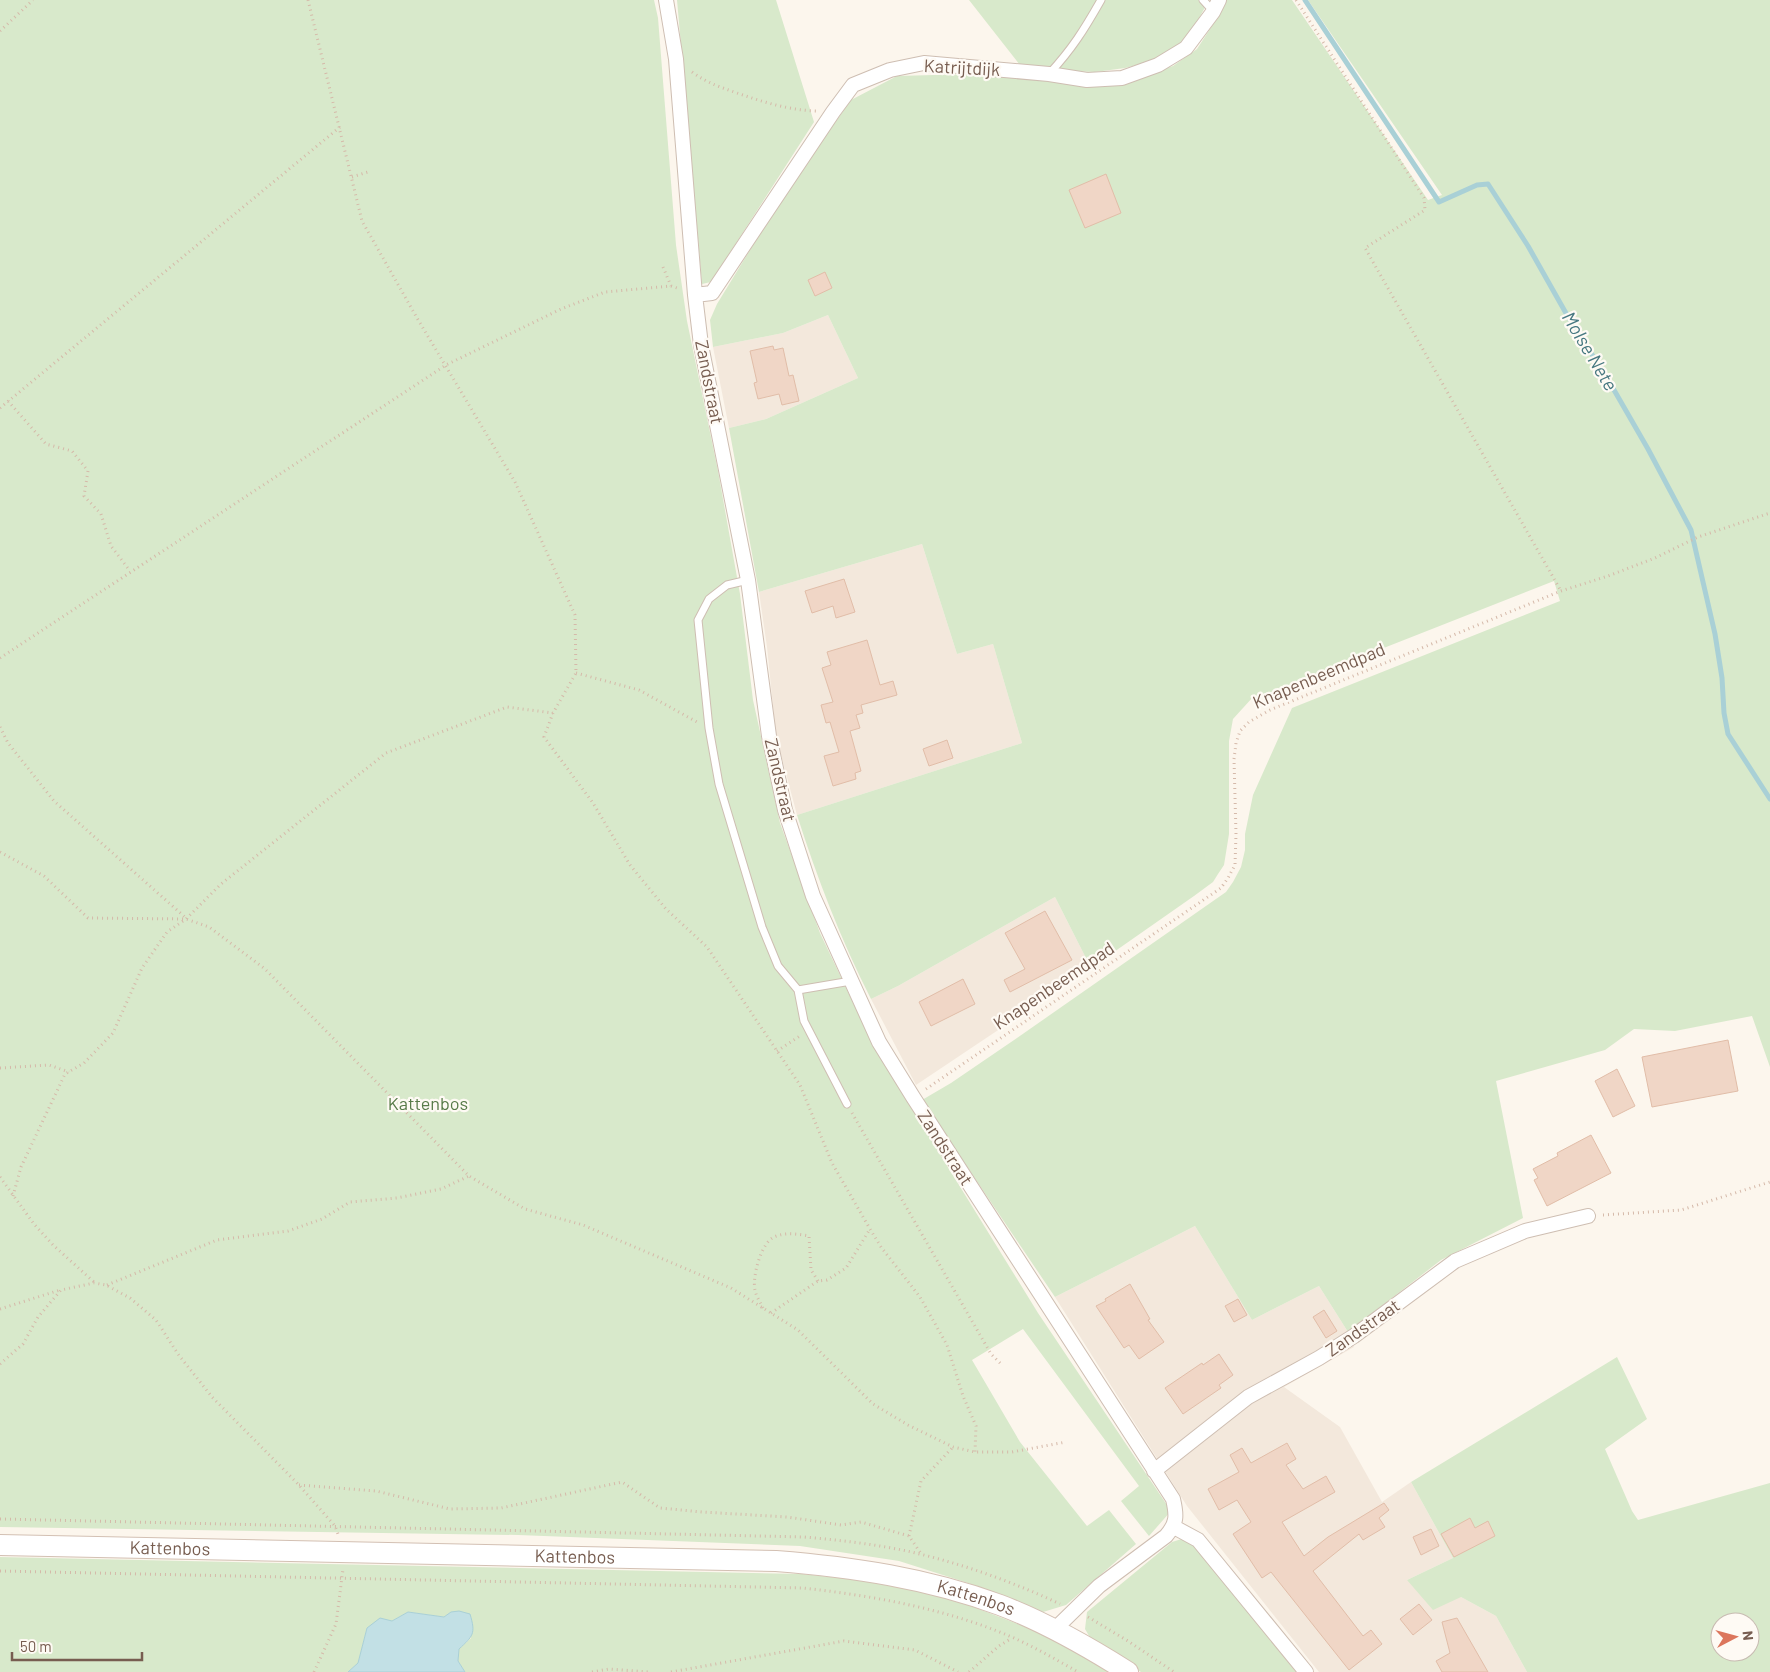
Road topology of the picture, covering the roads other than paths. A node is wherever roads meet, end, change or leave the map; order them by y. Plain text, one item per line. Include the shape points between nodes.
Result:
1 (666, 0) edge
2 (1101, 0) edge
3 (1203, 0) edge
4 (1216, 6) edge
5 (1049, 74) junction
6 (695, 295) junction
7 (748, 580) junction
8 (851, 981) junction
9 (798, 990) junction
10 (847, 1104) road end
11 (1588, 1216) road end
12 (1154, 1471) junction
13 (1174, 1527) junction
14 (0, 1545) edge
15 (1055, 1629) junction
16 (1128, 1672) edge
17 (1306, 1672) edge

1 - 6 street, Zandstraat via 676,59
2 - 5 lane via 1084,32
3 - 4 lane
4 - 5 street, Katrijtdijk via 1186,48 1158,65 1122,78 1087,80
5 - 6 street, Katrijtdijk via 924,63 890,70 854,85 712,292
6 - 7 street, Zandstraat via 701,345
7 - 8 street, Zandstraat via 769,736 785,810 814,896
7 - 9 lane via 727,585 709,599 698,620 709,728 719,784 762,928 778,966
8 - 9 lane
8 - 12 street, Zandstraat via 879,1042 913,1098
9 - 10 lane via 808,1031
11 - 12 street, Zandstraat via 1525,1231 1455,1261 1354,1336 1248,1397
12 - 13 street, Zandstraat via 1173,1499 1176,1512
13 - 15 street via 1099,1586
13 - 17 street via 1198,1540
14 - 15 main road, Kattenbos via 826,1565 877,1572 962,1592
15 - 16 main road, Kattenbos

